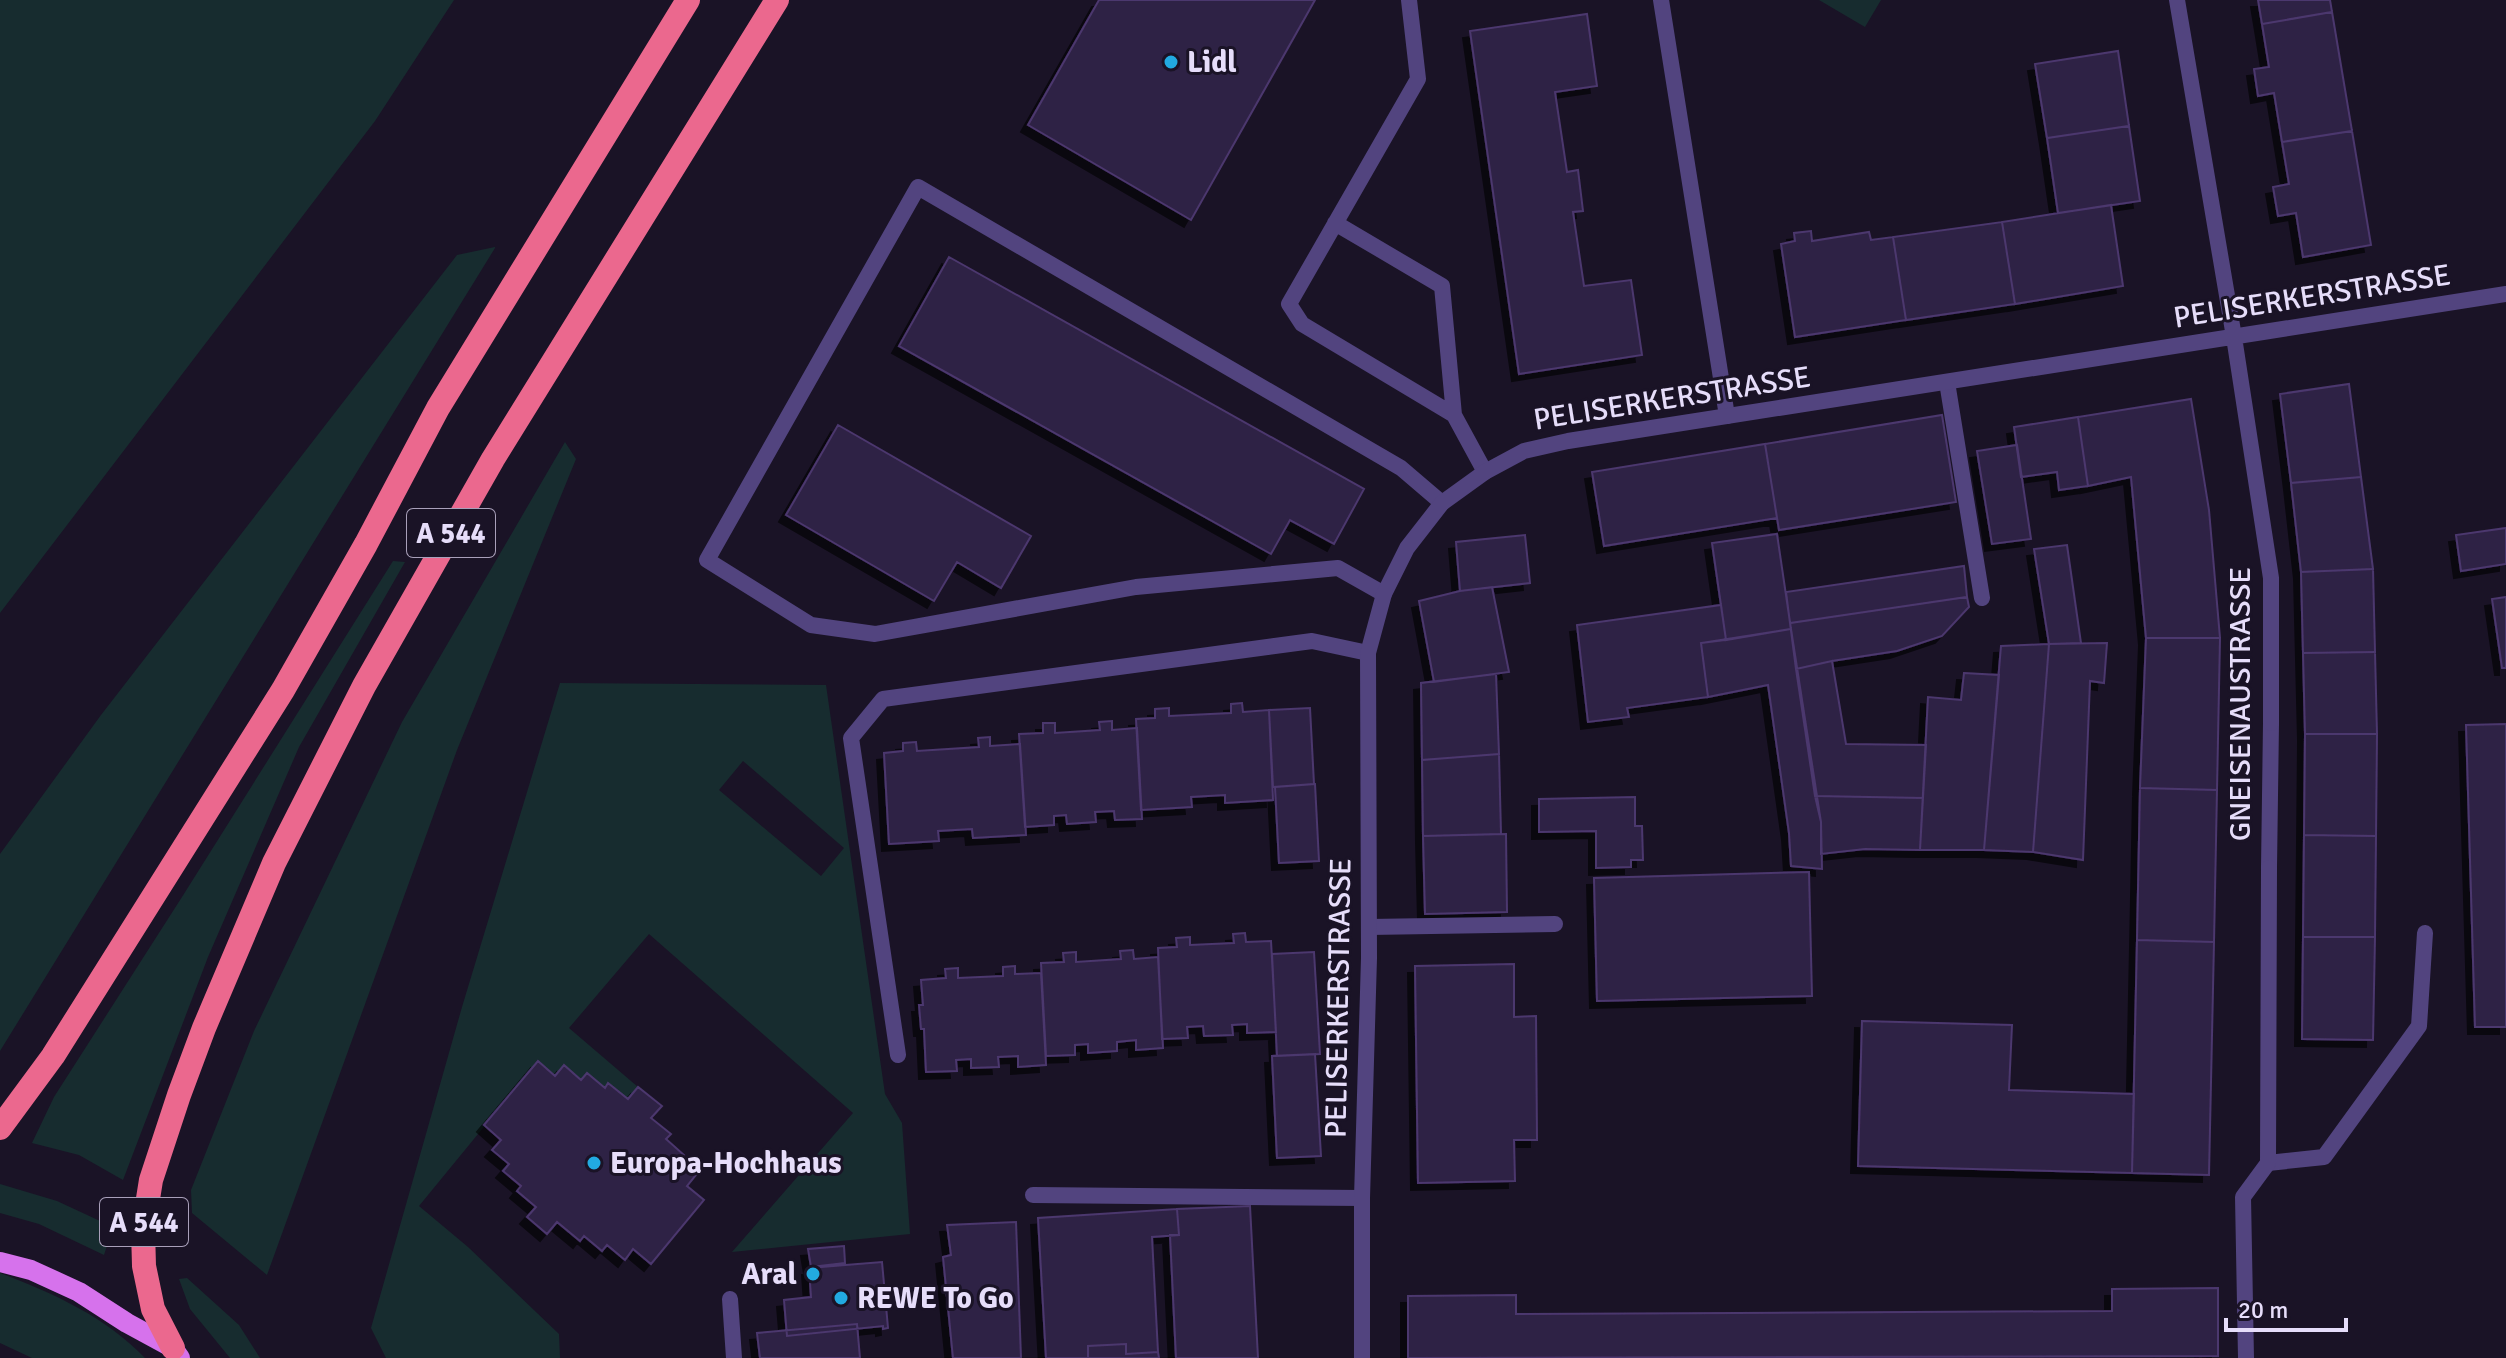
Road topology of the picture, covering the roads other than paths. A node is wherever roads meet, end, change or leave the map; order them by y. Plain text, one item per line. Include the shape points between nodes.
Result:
1 (688, 0) edge
2 (777, 0) edge
3 (1409, 0) edge
4 (1661, 0) edge
5 (2177, 0) edge
6 (1335, 223) junction
7 (2506, 294) edge
8 (2234, 337) junction
9 (1947, 382) junction
10 (1454, 415) junction
11 (1727, 416) junction
12 (1485, 472) junction
13 (1442, 503) junction
14 (1384, 594) junction
15 (1982, 598) dead end
16 (1368, 653) junction
17 (1555, 924) dead end
18 (1369, 927) junction
19 (2425, 933) dead end
20 (898, 1055) dead end
21 (0, 1128) edge
22 (2268, 1163) junction
23 (1033, 1195) dead end
24 (1362, 1198) junction
25 (0, 1262) edge
26 (730, 1299) dead end
27 (176, 1353) edge
28 (734, 1358) edge
29 (1362, 1358) edge
30 (2246, 1358) edge

1 - 21 highway, A 544 via 438,408 275,703 53,1056
2 - 27 highway, A 544 via 493,459 364,686 274,863 199,1042 151,1180 144,1266 153,1309
3 - 6 street via 1418,79
4 - 11 street
5 - 8 street, GNEISENAUSTRASSE
6 - 10 street via 1442,286
6 - 10 street via 1289,304 1302,324
7 - 8 street, PELISERKERSTRASSE
8 - 9 street, PELISERKERSTRASSE
8 - 22 street, GNEISENAUSTRASSE via 2271,578
9 - 11 street, PELISERKERSTRASSE
9 - 15 street
10 - 12 street
11 - 12 street, PELISERKERSTRASSE via 1524,451
12 - 13 street, PELISERKERSTRASSE
13 - 14 street, PELISERKERSTRASSE via 1407,548
13 - 14 street via 1401,468 918,187 707,560 811,625 875,634 1136,587 1338,568
14 - 16 street, PELISERKERSTRASSE
16 - 18 street, PELISERKERSTRASSE
16 - 20 street via 1312,641 883,699 851,738
17 - 18 street
18 - 24 street, PELISERKERSTRASSE
19 - 22 street via 2419,1026 2324,1157
22 - 30 street via 2243,1197
23 - 24 street
24 - 29 street, PELISERKERSTRASSE
25 - 27 main road via 79,1292
26 - 28 street

